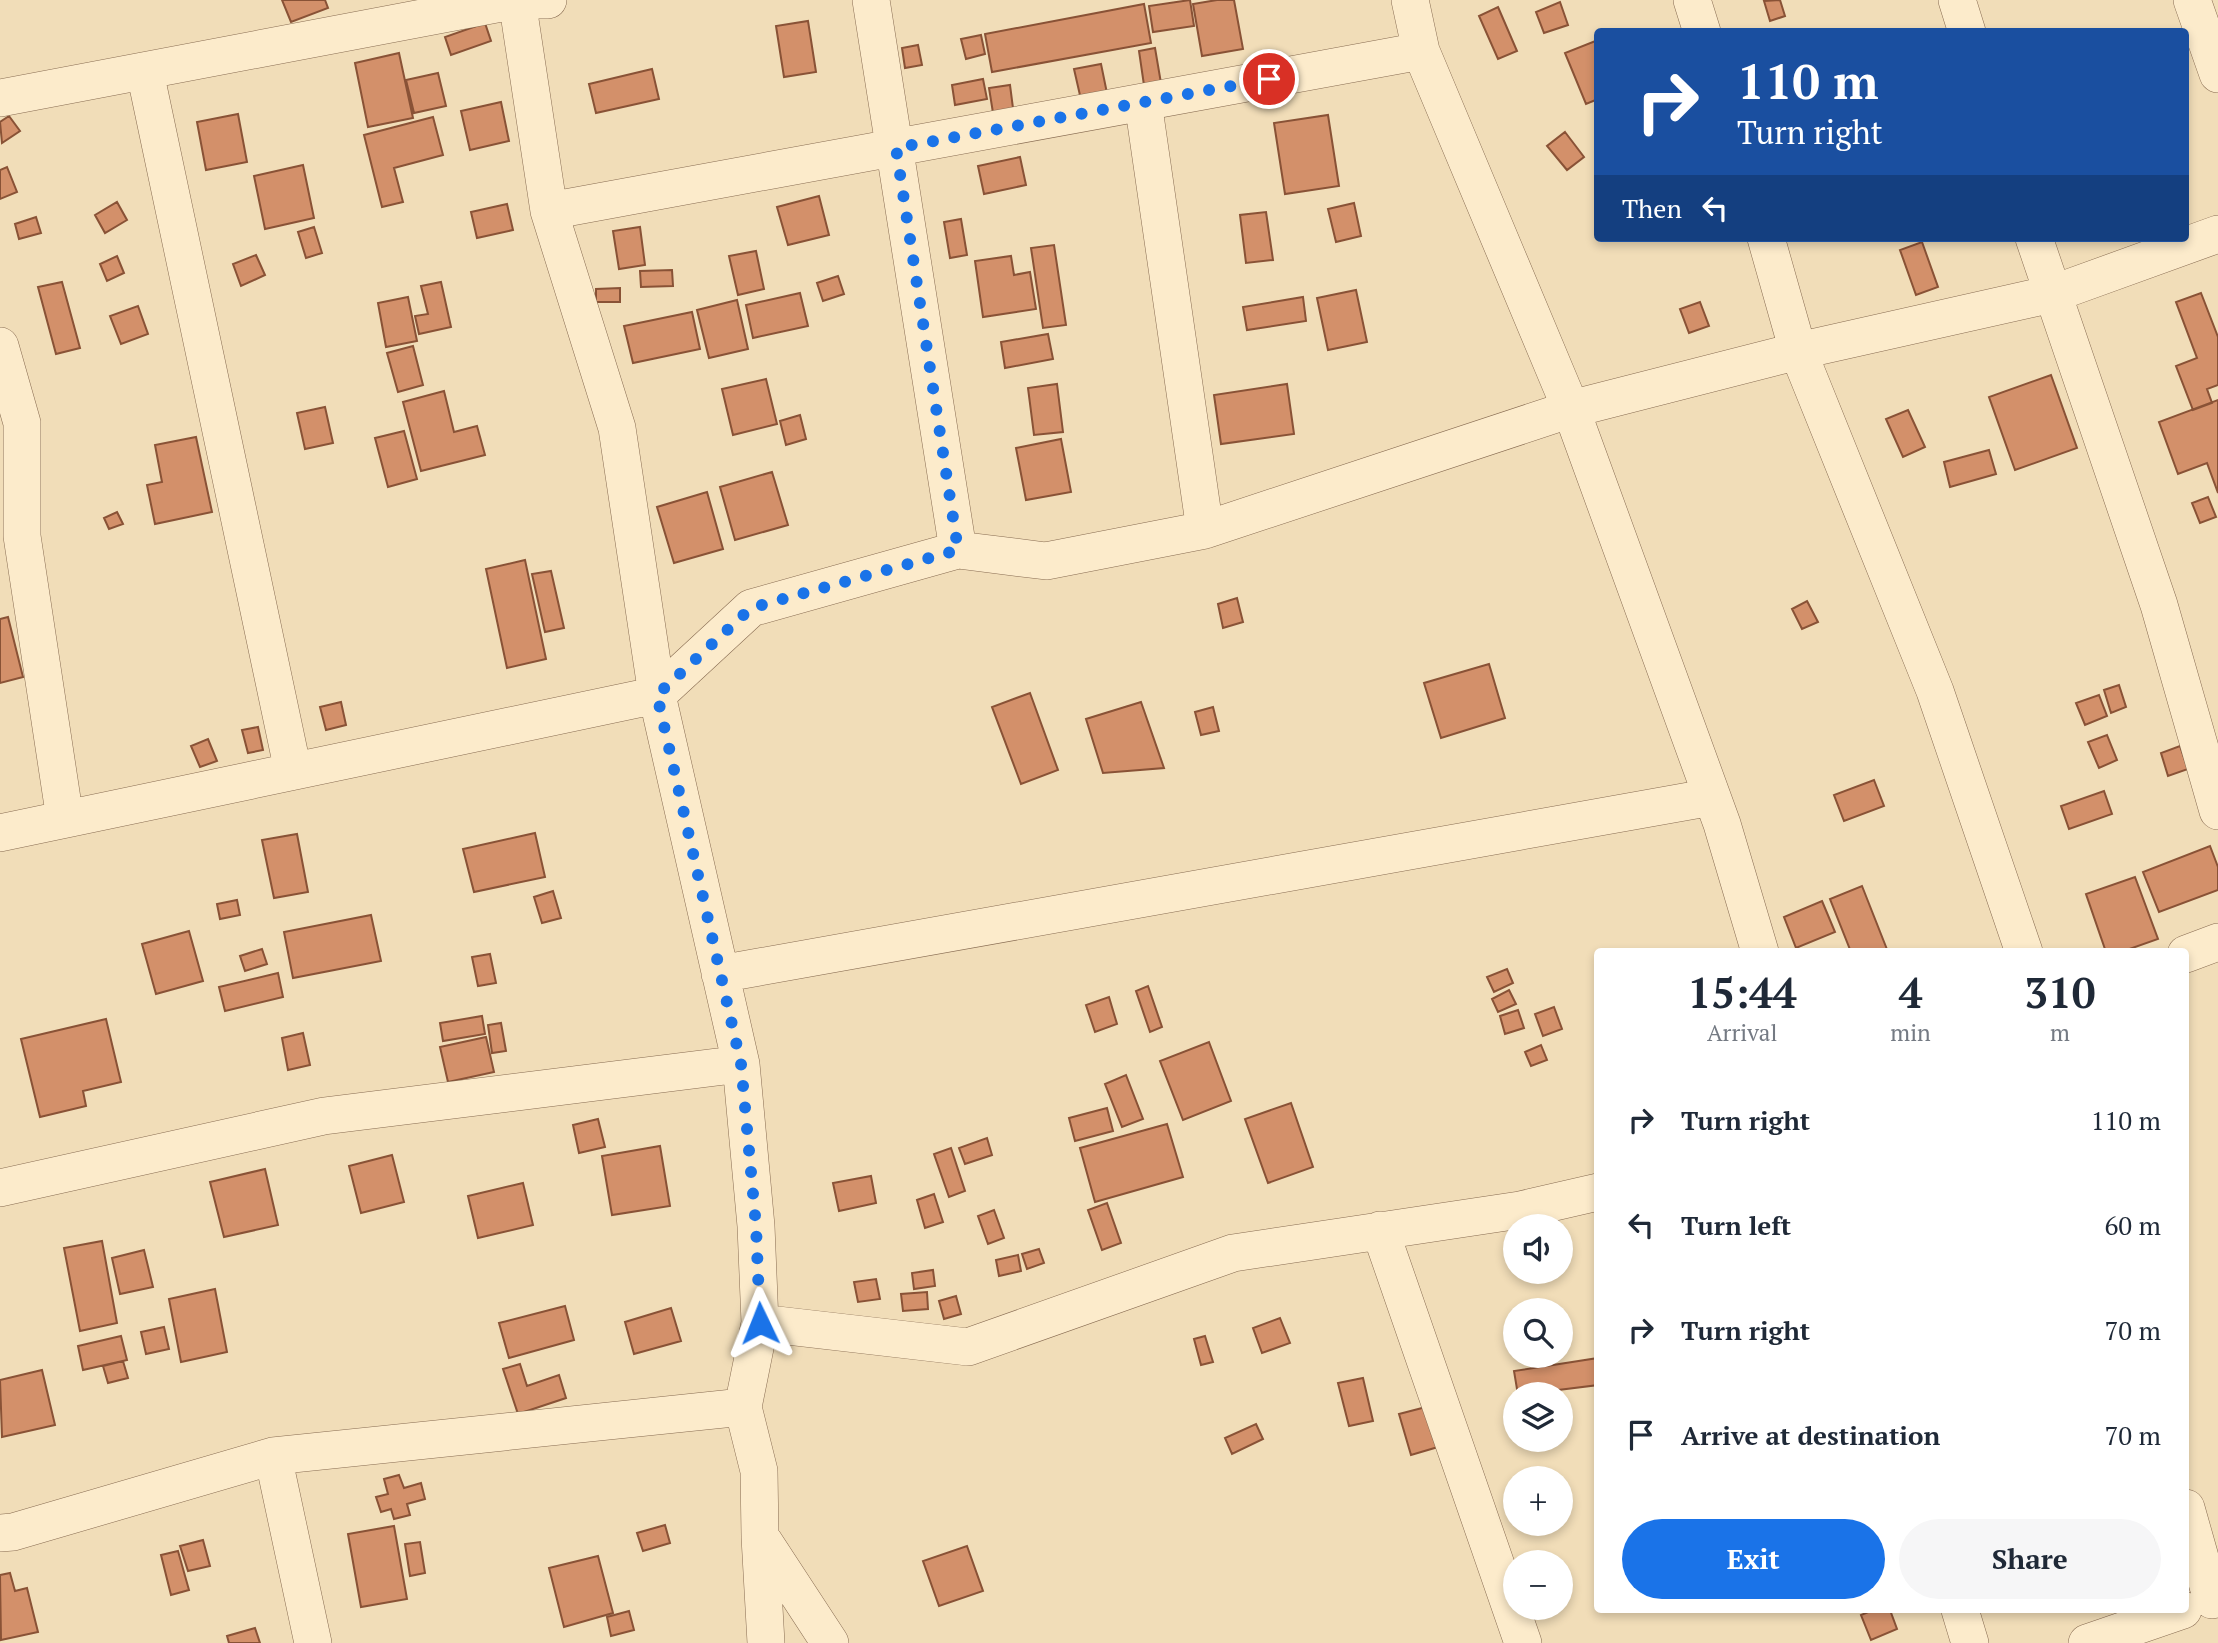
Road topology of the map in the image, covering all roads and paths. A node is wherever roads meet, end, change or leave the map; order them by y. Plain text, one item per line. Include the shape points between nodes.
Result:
1 (517, 0) edge
2 (548, 0) edge
3 (871, 0) edge
4 (1409, 0) edge
5 (1692, 0) edge
6 (1957, 0) edge
7 (2192, 0) edge
8 (1701, 28) edge
9 (1966, 28) edge
10 (1421, 51) junction
11 (145, 72) junction
12 (2218, 74) edge
13 (0, 97) edge
14 (1143, 102) junction
15 (896, 148) junction
16 (549, 211) junction
17 (2218, 234) edge
18 (1767, 242) edge
19 (2035, 242) edge
20 (2052, 294) junction
21 (0, 346) edge
22 (1798, 351) junction
23 (1571, 409) junction
24 (1205, 530) junction
25 (958, 550) junction
26 (657, 695) junction
27 (293, 771) junction
28 (1712, 797) junction
29 (2218, 811) edge
30 (65, 819) junction
31 (0, 833) edge
32 (2218, 942) edge
33 (1759, 948) edge
34 (2023, 948) edge
35 (2189, 953) edge
36 (720, 974) junction
37 (741, 1064) junction
38 (0, 1188) edge
39 (1594, 1193) edge
40 (1380, 1230) junction
41 (760, 1323) junction
42 (743, 1407) junction
43 (273, 1456) junction
44 (2189, 1529) edge
45 (0, 1533) edge
46 (760, 1536) junction
47 (2200, 1604) edge
48 (1961, 1613) edge
49 (2174, 1613) edge
50 (313, 1643) edge
51 (765, 1643) edge
52 (830, 1643) edge
53 (1522, 1643) edge
54 (1970, 1643) edge
55 (2087, 1643) edge

1 - 2 street
1 - 11 street
1 - 16 street
3 - 15 street
4 - 10 street
5 - 8 street
6 - 9 street
7 - 12 street
10 - 14 street
10 - 23 street
11 - 13 street
11 - 27 street
14 - 15 street
14 - 24 street
15 - 16 street
15 - 25 street
16 - 26 street via 617,428
17 - 20 street
18 - 22 street
19 - 20 street
20 - 22 street
20 - 29 street via 2160,605
21 - 30 street via 22,423 22,536
22 - 23 street
22 - 34 street via 1935,691
23 - 24 street
23 - 28 street
24 - 25 street via 1046,561
25 - 26 street via 751,608
26 - 27 street
26 - 36 street
27 - 30 street
28 - 33 street
28 - 36 street
30 - 31 street
32 - 35 street
36 - 37 street
37 - 38 street via 324,1116
37 - 41 street
39 - 40 street via 1520,1210
40 - 41 street via 1233,1253 968,1347
40 - 53 street
41 - 42 street
42 - 43 street
42 - 46 street via 758,1471
43 - 45 street
43 - 50 street
44 - 47 street
46 - 51 street
46 - 52 street
48 - 54 street
49 - 55 street

